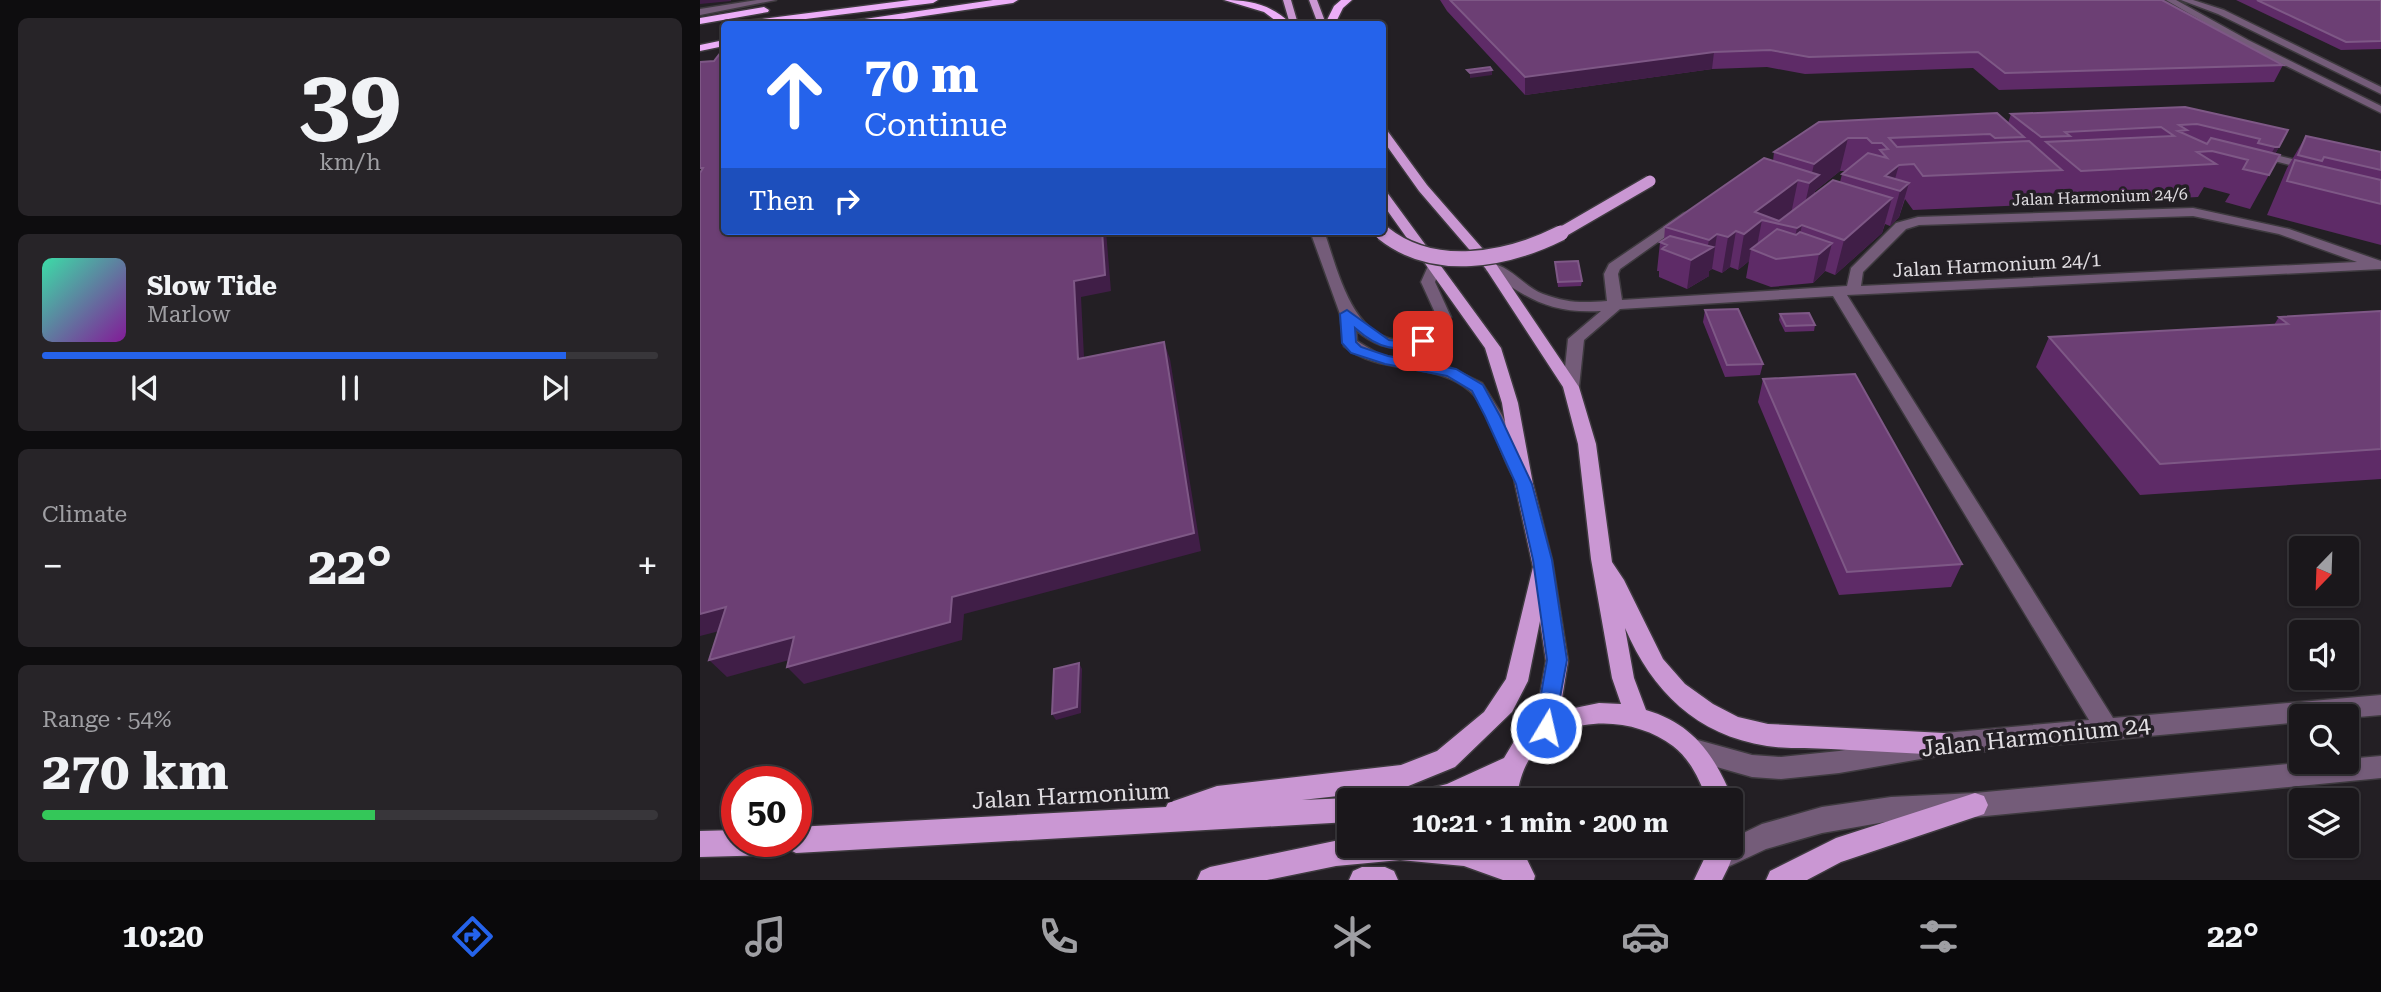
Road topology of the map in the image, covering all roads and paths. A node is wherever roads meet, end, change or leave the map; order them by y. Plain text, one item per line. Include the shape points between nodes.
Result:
1 (772, 0) edge
2 (933, 0) edge
3 (1013, 0) edge
4 (1228, 0) edge
5 (1287, 0) edge
6 (1313, 0) edge
7 (1347, 0) edge
8 (2170, 0) edge
9 (2184, 0) edge
10 (2217, 0) edge
11 (889, 2) edge
12 (786, 7) dead end
13 (700, 12) edge
14 (700, 21) edge
15 (753, 21) edge
16 (766, 21) edge
17 (870, 21) edge
18 (1264, 21) edge
19 (1282, 21) edge
20 (1292, 21) edge
21 (1321, 21) edge
22 (1332, 21) edge
23 (721, 26) edge
24 (700, 30) edge
25 (721, 44) edge
26 (700, 48) edge
27 (2381, 81) edge
28 (2381, 91) edge
29 (2381, 97) edge
30 (2381, 110) edge
31 (1386, 137) edge
32 (2237, 148) edge
33 (2329, 171) edge
34 (1650, 180) dead end
35 (1386, 200) edge
36 (1700, 206) edge
37 (1318, 235) edge
38 (1386, 235) edge
39 (2379, 265) edge
40 (1434, 267) junction
41 (1491, 267) junction
42 (1845, 291) junction
43 (1615, 306) junction
44 (1347, 314) junction
45 (1571, 387) junction
46 (1524, 484) junction
47 (1601, 559) junction
48 (1542, 560) junction
49 (2381, 705) edge
50 (1637, 716) junction
51 (1546, 728) junction
52 (2106, 728) junction
53 (1944, 744) junction
54 (1694, 750) junction
55 (1512, 766) junction
56 (2381, 767) edge
57 (1464, 788) edge
58 (1506, 788) edge
59 (1715, 788) edge
60 (1975, 805) junction
61 (1337, 811) edge
62 (1157, 819) junction
63 (812, 839) edge
64 (721, 843) edge
65 (700, 844) edge
66 (1513, 858) edge
67 (1715, 861) edge
68 (1522, 876) edge
69 (1210, 880) edge
70 (1362, 880) edge
71 (1385, 880) edge
72 (1779, 880) edge

1 - 13 street
2 - 11 highway
3 - 17 highway
4 - 18 highway via 1257,12
4 - 19 highway via 1268,10
5 - 20 main road
6 - 21 main road
7 - 22 highway
8 - 30 street
9 - 28 street via 2249,25
9 - 29 street
10 - 27 street
11 - 15 highway
11 - 16 highway
12 - 14 highway
23 - 24 highway
25 - 26 highway
31 - 41 main road
32 - 33 street
34 - 38 main road, bridge via 1550,240 1510,254 1475,259 1439,257 1401,246
35 - 40 main road
36 - 43 street via 1617,264 1611,274
37 - 44 street
39 - 42 street, Jalan Harmonium 24/1
39 - 42 street, Jalan Harmonium 24/6 via 2334,247 2193,212 1918,221 1901,226 1856,271
40 - 44 street via 1428,282 1444,317 1423,341 1398,346 1385,343
40 - 46 main road via 1493,348 1510,403
41 - 43 street, Jalan Harmonium 24/1 via 1534,296 1560,306
41 - 45 main road
42 - 43 street, Jalan Harmonium 24/1
42 - 52 street
43 - 45 street via 1576,339
44 - 46 street via 1349,343 1356,350 1451,372 1478,388
45 - 47 main road via 1587,444
46 - 48 main road
47 - 50 main road via 1623,678
47 - 53 main road via 1655,666 1681,696 1710,715 1768,735
48 - 51 main road via 1557,660
48 - 62 main road via 1517,681 1492,719 1446,759 1401,777 1217,798
49 - 52 street, Jalan Harmonium 24
50 - 51 main road via 1590,712
50 - 54 main road via 1667,729
51 - 55 main road
52 - 53 street, Jalan Harmonium 24
53 - 54 street, Jalan Harmonium 24 via 1781,768 1752,766
54 - 59 main road
55 - 57 main road
55 - 58 main road
56 - 60 street
60 - 67 street via 1891,809 1822,820 1762,837
60 - 72 main road via 1836,851
61 - 62 main road, Jalan Harmonium
62 - 63 main road, Jalan Harmonium
64 - 65 main road
66 - 68 main road
68 - 69 main road via 1465,853 1387,847 1319,855
70 - 71 main road

